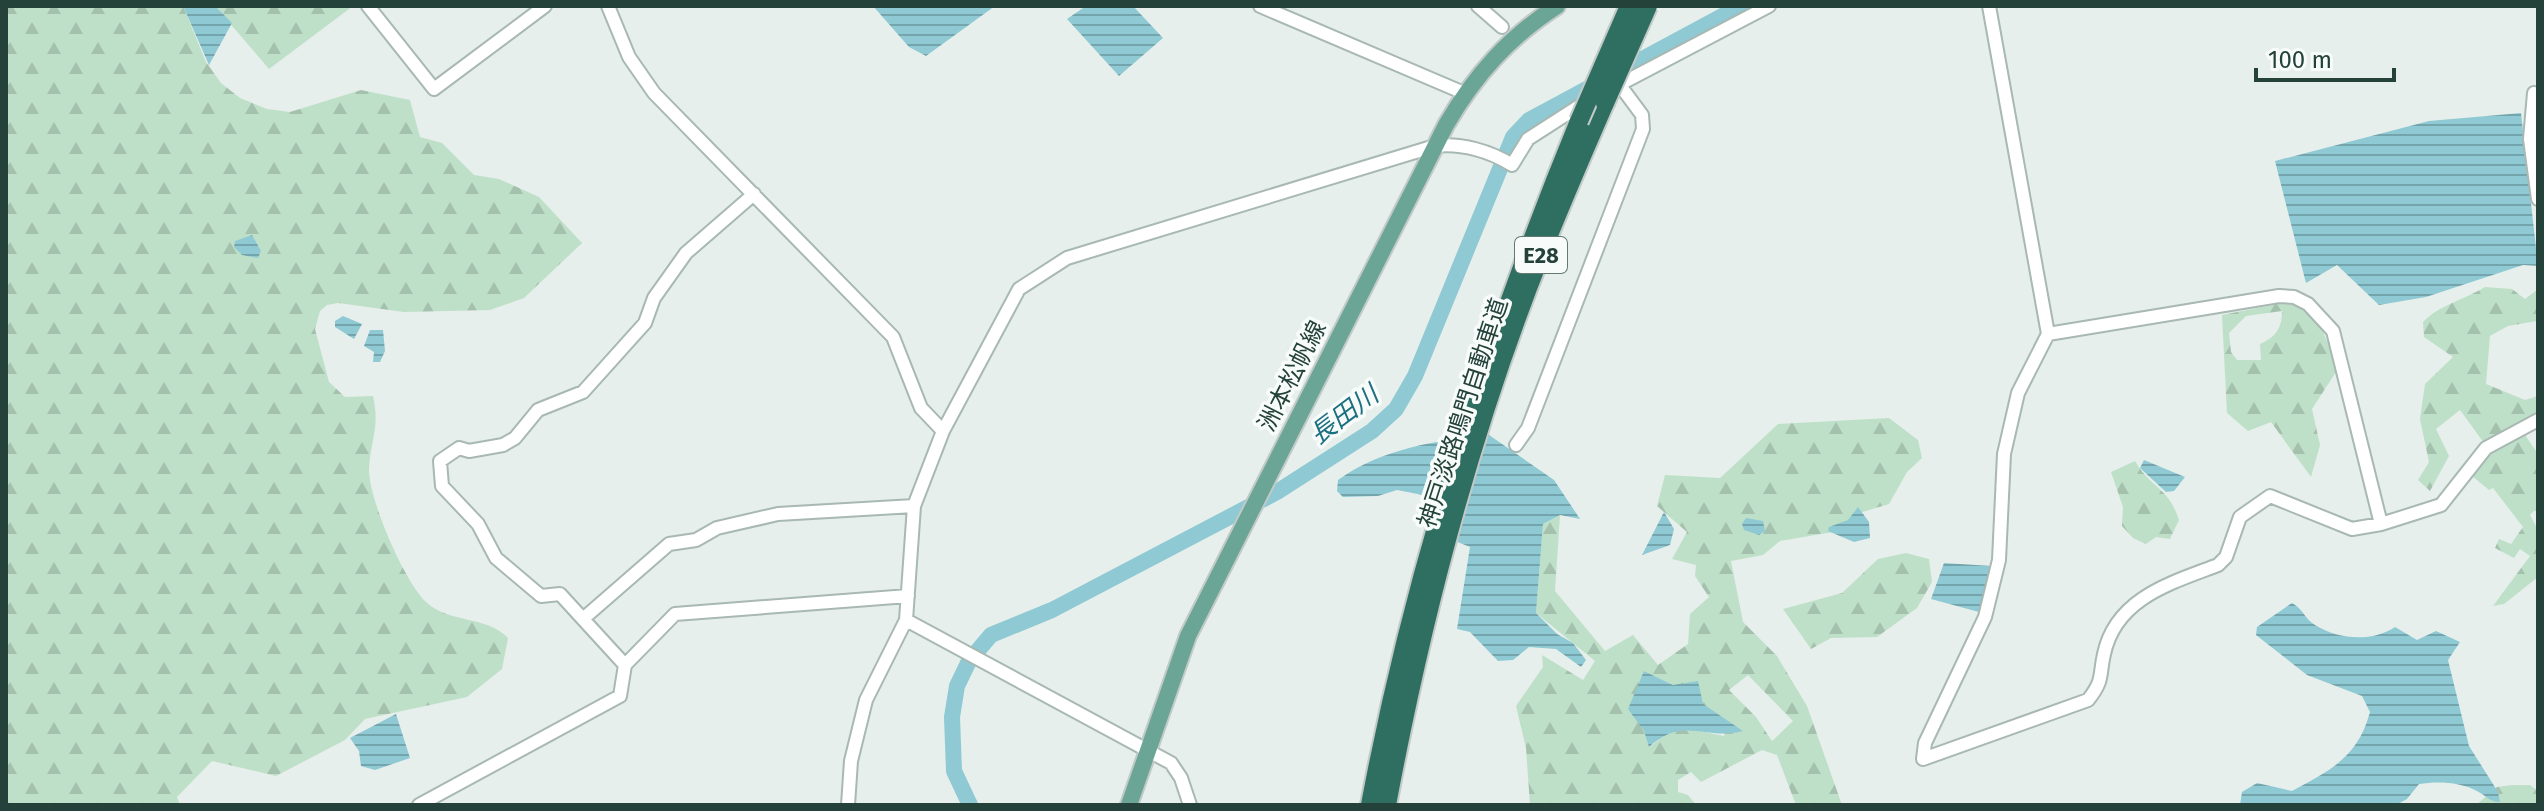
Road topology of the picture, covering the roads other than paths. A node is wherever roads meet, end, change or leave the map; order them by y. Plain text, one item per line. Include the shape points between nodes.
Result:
1 (368, 6) edge
2 (545, 6) edge
3 (608, 6) edge
4 (1260, 6) edge
5 (1478, 6) edge
6 (1557, 6) edge
7 (1629, 6) edge
8 (1648, 6) edge
9 (1769, 6) edge
10 (1989, 6) edge
11 (1502, 27) dead end
12 (1619, 84) junction
13 (1464, 93) junction
14 (2534, 93) dead end
15 (1435, 146) junction
16 (754, 194) junction
17 (2538, 199) edge
18 (2048, 334) junction
19 (1479, 406) junction
20 (2538, 420) edge
21 (943, 431) junction
22 (1516, 445) dead end
23 (914, 506) junction
24 (2381, 524) junction
25 (1436, 548) junction
26 (908, 596) junction
27 (584, 618) junction
28 (906, 620) junction
29 (625, 665) junction
30 (1147, 749) junction
31 (419, 805) edge
32 (848, 805) edge
33 (1129, 805) edge
34 (1190, 805) edge
35 (1370, 805) edge
36 (1387, 805) edge

1 - 2 street via 434,89
3 - 16 street via 629,57 654,93
4 - 13 street
5 - 11 street
6 - 13 main road, 洲本松帆線 via 1513,38
7 - 19 highway, 神戸淡路鳴門自動車道 / E28, bridge via 1527,249
8 - 19 highway, 神戸淡路鳴門自動車道 / E28, bridge
9 - 12 street
10 - 18 street
12 - 15 street via 1528,139 1512,165 1495,154
12 - 22 street via 1642,115 1643,129 1528,428
13 - 15 main road, 洲本松帆線
14 - 17 street via 2530,139
15 - 21 street via 1054,264 1019,289
15 - 30 main road, 洲本松帆線 via 1188,636
16 - 21 street via 893,337 921,408
16 - 27 street via 686,253 654,298 645,323 583,392 538,410 503,445 459,448 440,461 442,486 478,524 496,558 541,596 560,594
18 - 24 street via 2279,296 2308,304 2333,331
18 - 24 street via 2018,393 2004,454 1999,560 1985,617 1925,743 1923,759 2088,700 2101,683 2104,653 2132,603 2218,565 2240,517 2270,496 2352,529
19 - 25 highway, 神戸淡路鳴門自動車道 / E28
20 - 24 street via 2486,448 2441,505
21 - 23 street
23 - 26 street
23 - 27 street via 778,514 669,544
25 - 35 highway, 神戸淡路鳴門自動車道 / E28
25 - 36 highway, 神戸淡路鳴門自動車道 / E28
26 - 28 street
26 - 29 street via 675,614
27 - 29 street
28 - 30 street
28 - 32 street via 866,700 851,761
29 - 31 street via 620,696
30 - 33 main road, 洲本松帆線
30 - 34 street via 1171,763

